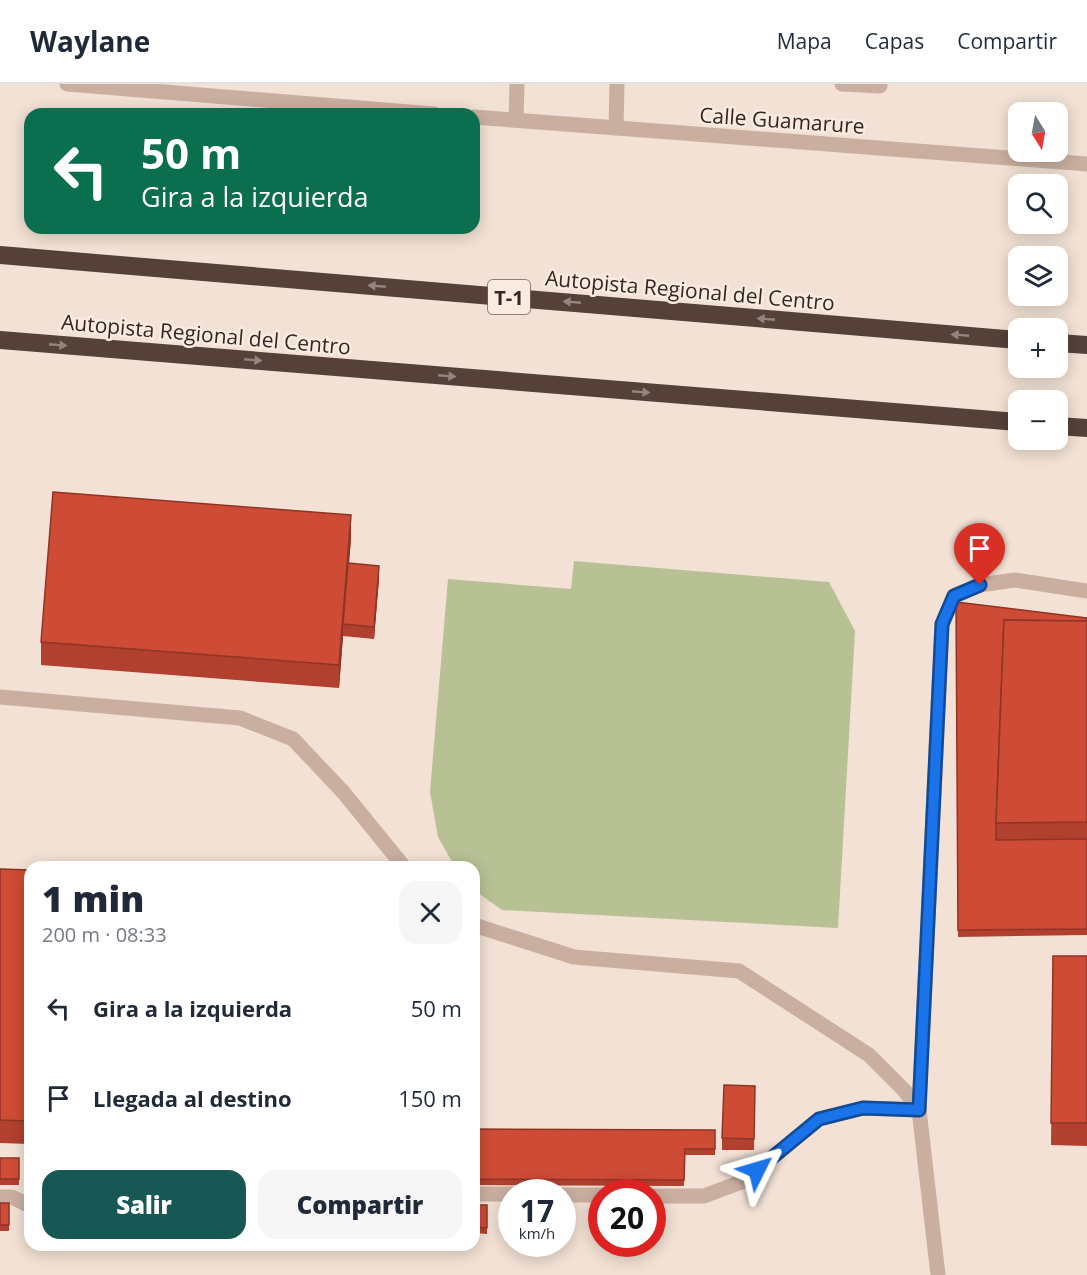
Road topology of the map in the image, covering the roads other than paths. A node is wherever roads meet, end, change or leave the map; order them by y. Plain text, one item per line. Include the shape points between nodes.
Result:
1 (67, 84) edge
2 (516, 84) edge
3 (617, 84) edge
4 (842, 84) edge
5 (880, 86) dead end
6 (361, 108) edge
7 (480, 117) edge
8 (516, 120) junction
9 (616, 128) junction
10 (1087, 164) edge
11 (0, 255) edge
12 (1008, 339) edge
13 (0, 340) edge
14 (1068, 344) edge
15 (1087, 345) edge
16 (1008, 421) edge
17 (1068, 427) edge
18 (1087, 428) edge
19 (1087, 591) edge
20 (0, 697) edge
21 (399, 861) edge
22 (480, 927) edge
23 (919, 1110) junction
24 (480, 1194) edge
25 (498, 1194) edge
26 (666, 1196) edge
27 (0, 1197) edge
28 (24, 1203) edge
29 (938, 1275) edge

1 - 6 street
2 - 8 street
3 - 9 street
4 - 5 street
7 - 8 street, Calle Guamarure
8 - 9 street, Calle Guamarure
9 - 10 street, Calle Guamarure
12 -> 11 highway, Autopista Regional del Centro / T-1
13 -> 16 highway, Autopista Regional del Centro
14 - 15 highway
17 - 18 highway
19 - 23 street via 1015,580 980,585 954,596 942,624
20 - 21 street via 240,718 293,740 344,793
22 - 23 street via 574,957 739,971 869,1055
23 - 26 street via 863,1108 819,1119 744,1182 704,1196
23 - 29 street
24 - 25 street
27 - 28 street

